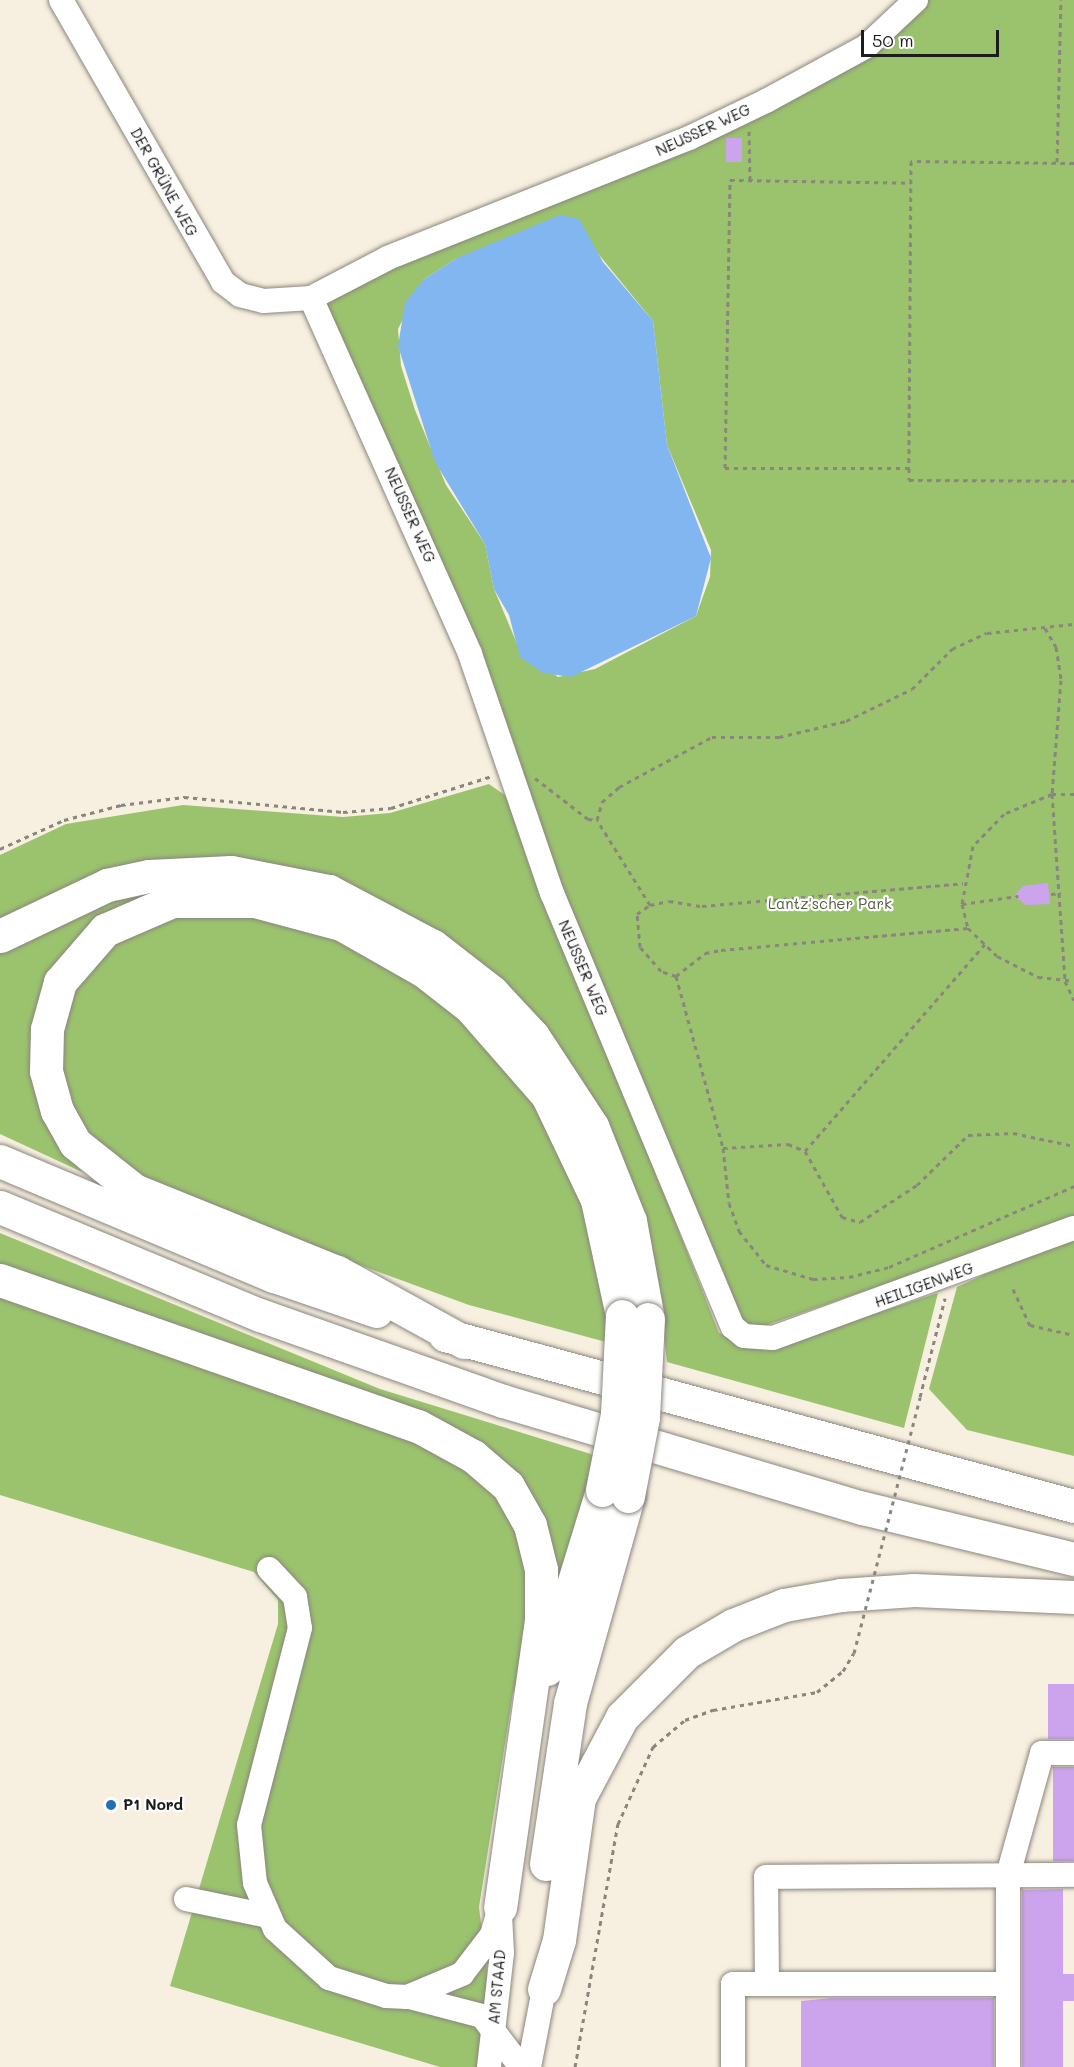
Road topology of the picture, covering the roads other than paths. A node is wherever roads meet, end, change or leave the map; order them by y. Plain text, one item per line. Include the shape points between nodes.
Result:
1 (61, 0) edge
2 (916, 0) edge
3 (311, 298) junction
4 (0, 936) edge
5 (0, 1161) edge
6 (0, 1207) edge
7 (1074, 1228) edge
8 (0, 1280) edge
9 (635, 1318) junction
10 (773, 1338) joint
11 (464, 1342) junction
12 (615, 1493) junction
13 (1074, 1506) edge
14 (1074, 1559) edge
15 (269, 1569) dead end
16 (1074, 1597) edge
17 (531, 1712) junction
18 (1074, 1753) edge
19 (1008, 1875) junction
20 (1074, 1875) edge
21 (186, 1899) dead end
22 (500, 1907) junction
23 (268, 1916) junction
24 (767, 1984) junction
25 (1008, 1984) junction
26 (544, 1989) junction
27 (407, 1997) junction
28 (494, 2028) junction
29 (489, 2067) edge
30 (520, 2067) edge
31 (529, 2067) edge
32 (733, 2067) edge
33 (1008, 2067) edge

1 - 3 street, DER GRÜNE WEG via 223,282 240,295 264,301
2 - 3 street, NEUSSER WEG via 867,46 743,112 636,160 388,258
3 - 10 street, NEUSSER WEG via 470,654 552,894 733,1327 744,1336
4 - 9 highway via 107,885 149,876 231,872 329,891 433,946 492,992 533,1036 592,1126 630,1221
5 - 11 highway via 274,1276
6 - 14 highway via 260,1315 503,1401 863,1508
7 - 10 street, HEILIGENWEG
8 - 17 highway via 418,1426 474,1456 508,1486 530,1525 541,1569
9 - 11 highway via 597,1200 547,1095 470,1007 424,971 342,924 255,901 172,902 105,930 60,982 47,1029 46,1071 57,1111 75,1143 134,1190 337,1272
9 - 12 highway, bridge via 643,1418
11 - 13 highway
12 - 17 highway
12 - 26 highway via 557,1775 540,1937
15 - 23 street via 295,1597 300,1628 249,1825 250,1862
16 - 26 highway via 914,1590 841,1595 784,1605 733,1625 687,1652 622,1717 579,1798 559,1940
17 - 22 highway
18 - 19 street via 1042,1753
19 - 20 street
19 - 24 street via 766,1877
19 - 25 street
21 - 23 street
22 - 27 street via 492,1935 462,1974
22 - 28 street, AM STAAD via 502,1953
23 - 27 street via 292,1950 329,1978 386,1996
24 - 25 street
24 - 32 street via 733,1984
25 - 33 street
26 - 31 street
27 - 28 street via 465,2009
28 - 29 street, AM STAAD
28 - 30 street

